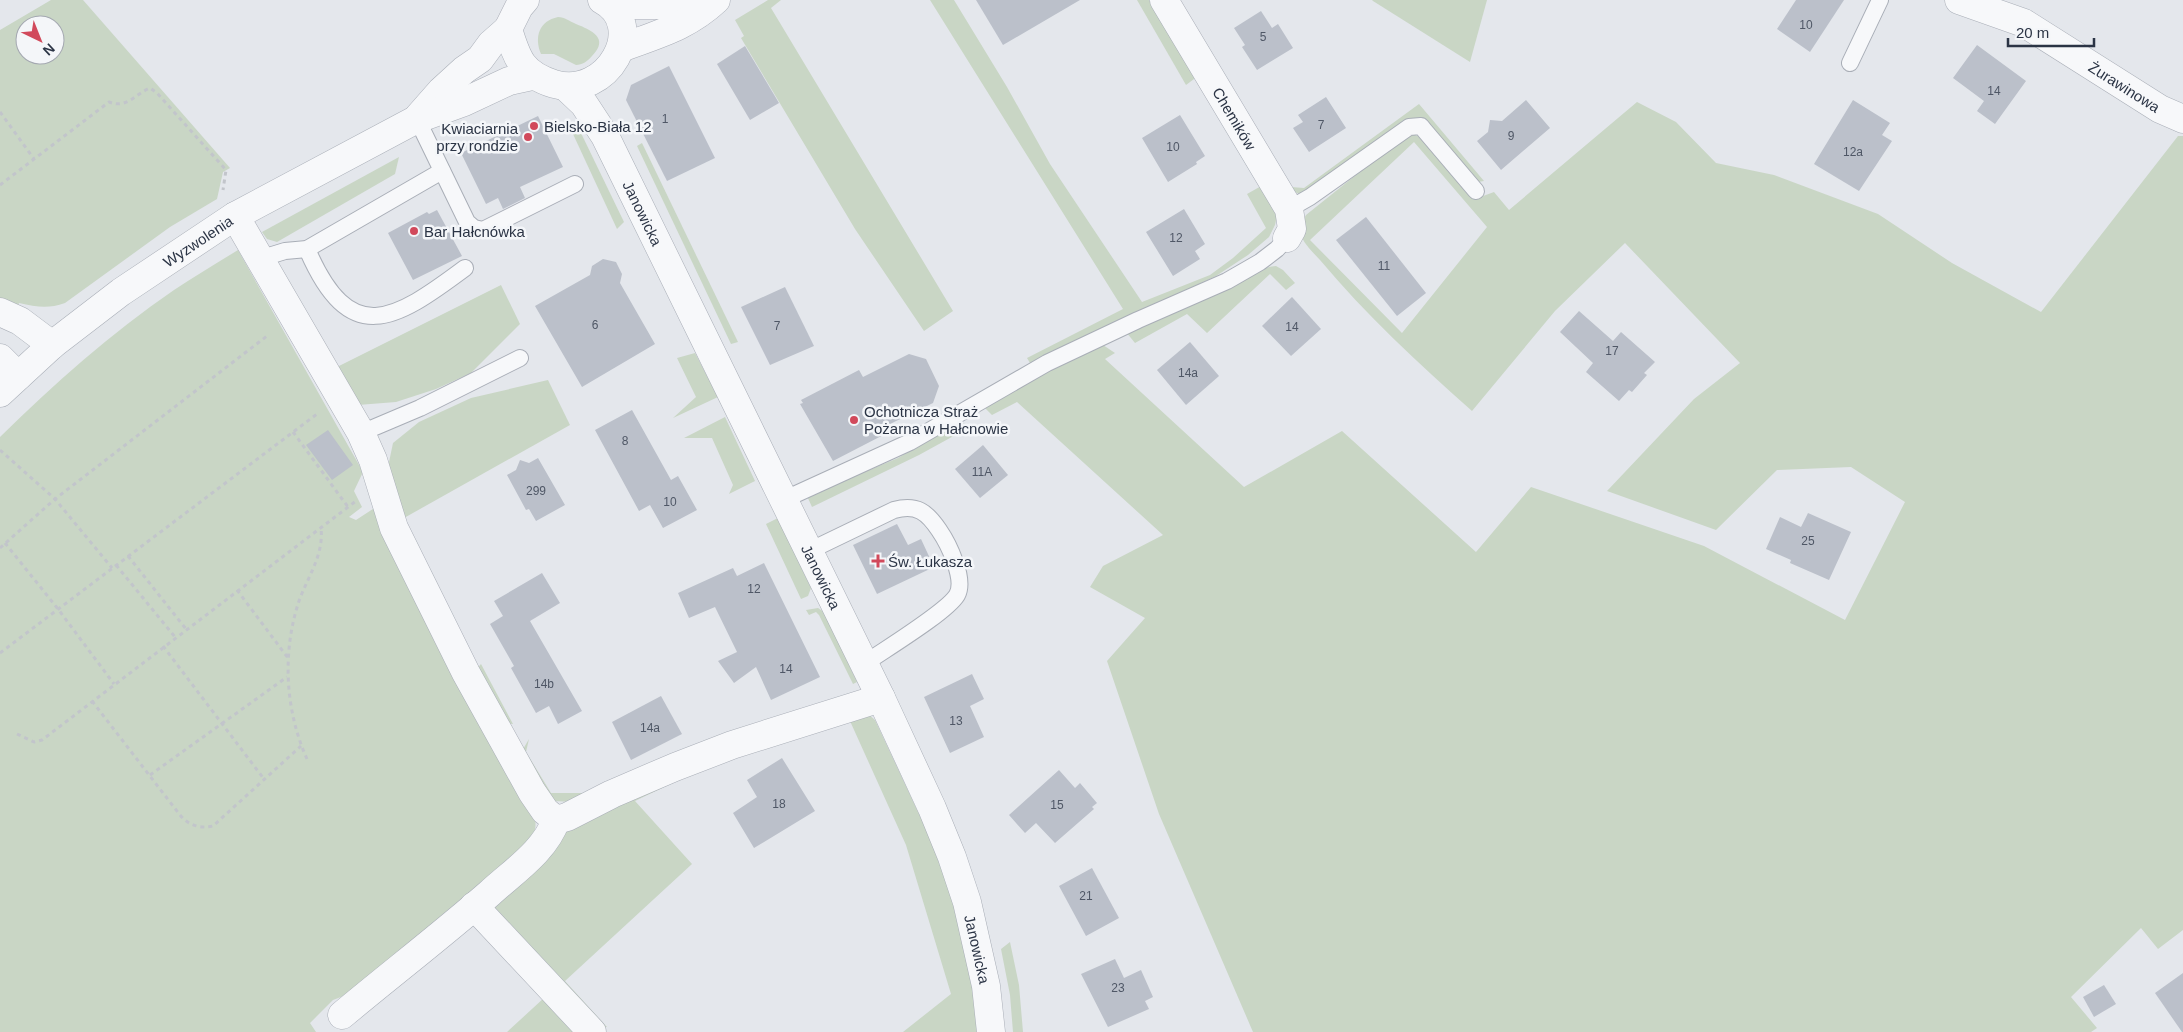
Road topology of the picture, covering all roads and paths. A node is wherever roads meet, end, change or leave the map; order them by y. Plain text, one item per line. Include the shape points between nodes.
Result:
1 (525, 0) edge
2 (694, 0) edge
3 (716, 0) edge
4 (1164, 0) edge
5 (1880, 0) edge
6 (1959, 0) edge
7 (607, 2) edge
8 (508, 29) junction
9 (621, 48) junction
10 (1850, 63) dead end
11 (606, 71) junction
12 (532, 76) junction
13 (566, 87) junction
14 (0, 112) edge
15 (416, 119) junction
16 (2183, 119) edge
17 (605, 136) junction
18 (34, 159) junction
19 (442, 171) junction
20 (575, 184) dead end
21 (0, 185) edge
22 (1476, 191) dead end
23 (229, 205) junction
24 (1289, 209) junction
25 (1287, 238) joint
26 (307, 248) junction
27 (259, 258) junction
28 (465, 268) dead end
29 (0, 312) edge
30 (267, 336) dead end
31 (52, 345) junction
32 (520, 358) dead end
33 (6, 376) edge
34 (341, 400) junction
35 (293, 432) junction
36 (361, 433) junction
37 (0, 450) edge
38 (381, 483) junction
39 (55, 499) junction
40 (784, 500) junction
41 (348, 507) junction
42 (321, 527) junction
43 (5, 543) junction
44 (0, 548) edge
45 (809, 551) junction
46 (128, 556) junction
47 (116, 565) junction
48 (112, 568) junction
49 (237, 590) junction
50 (58, 609) junction
51 (186, 629) junction
52 (175, 637) junction
53 (163, 646) junction
54 (0, 653) edge
55 (289, 658) junction
56 (864, 664) junction
57 (288, 677) junction
58 (114, 684) junction
59 (881, 698) junction
60 (92, 700) junction
61 (222, 723) junction
62 (17, 734) dead end
63 (301, 746) junction
64 (307, 759) dead end
65 (150, 775) junction
66 (265, 779) junction
67 (556, 820) junction
68 (474, 906) junction
69 (342, 1015) dead end
70 (592, 1032) edge
71 (991, 1032) edge

1 - 8 street, Wyzwolenia
2 - 7 street via 672,5
3 - 9 street via 682,26
4 - 24 street, Chemików
5 - 10 lane
6 - 16 street, Żurawinowa via 2024,23 2160,109
7 - 9 street via 622,27
8 - 12 street via 520,62
8 - 15 street, Wyzwolenia
9 - 11 street
11 - 13 street via 594,81
11 - 17 street, Janowicka
12 - 13 street
12 - 15 street, Wyzwolenia via 509,81
13 - 17 street, Janowicka via 584,104
14 - 18 path
15 - 19 lane
15 - 23 street, Wyzwolenia
17 - 40 street, Janowicka
18 - 21 path
18 - 23 path via 109,102 126,104 150,88 226,170
19 - 20 lane via 467,222 483,230
19 - 26 lane
22 - 24 lane via 1425,130 1416,126
23 - 27 street
23 - 31 street, Wyzwolenia
24 - 25 street, Chemików via 1292,229
25 - 40 lane via 1260,262 1227,280 1047,363 910,442
26 - 27 lane
26 - 28 lane via 316,271 339,302 362,316 386,316 408,306
27 - 34 street
29 - 31 street via 20,321
30 - 39 path
31 - 33 street, Wyzwolenia
32 - 36 lane via 420,408
34 - 35 path
34 - 36 street
35 - 41 path
35 - 46 path
36 - 38 street
37 - 39 path
38 - 41 path
38 - 67 street via 394,528 466,673 532,792
39 - 43 path
39 - 48 path
40 - 45 street, Janowicka
41 - 42 path
42 - 49 path
42 - 55 path via 322,542 295,614
43 - 44 path
43 - 50 path
45 - 56 street, Janowicka
45 - 56 lane via 894,510 907,507 917,509 932,520 951,551 960,585 957,594 939,612
46 - 47 path
46 - 51 path
47 - 48 path
47 - 52 path
48 - 50 path
49 - 51 path
49 - 55 path
50 - 54 path
50 - 58 path
51 - 52 path
52 - 53 path
53 - 58 path
53 - 61 path
55 - 57 path
56 - 59 street, Janowicka
57 - 61 path
57 - 63 path
58 - 60 path
59 - 67 street via 732,745
59 - 71 street, Janowicka via 932,808 967,902 986,986
60 - 62 path via 42,740 34,742
60 - 65 path
61 - 65 path
61 - 66 path
63 - 64 path
63 - 66 path
65 - 66 path via 185,821 206,827 213,826
67 - 68 street via 533,855
68 - 69 street
68 - 70 street

